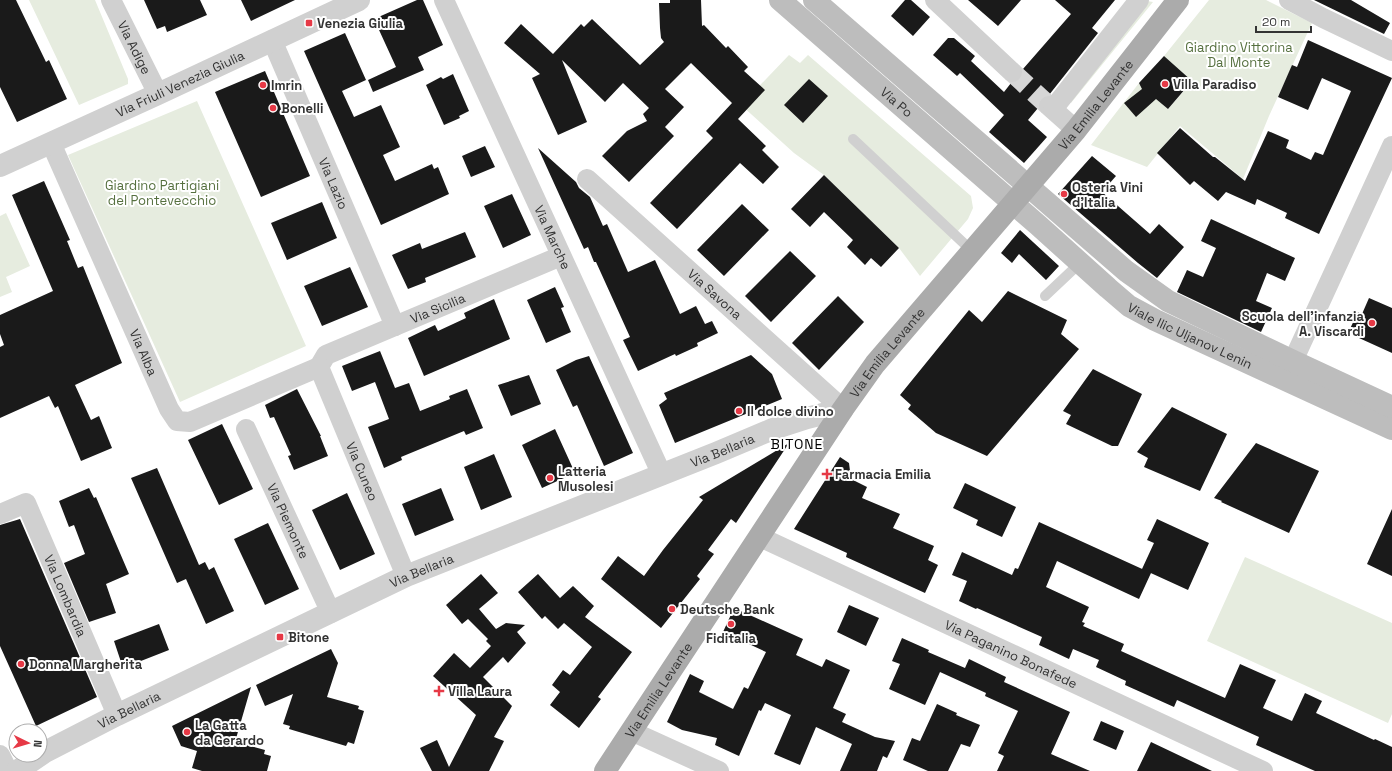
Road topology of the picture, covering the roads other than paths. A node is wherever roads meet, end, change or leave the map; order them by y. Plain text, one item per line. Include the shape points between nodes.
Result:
1 (111, 0) edge
2 (359, 0) edge
3 (444, 0) edge
4 (780, 0) edge
5 (814, 0) edge
6 (935, 0) edge
7 (1139, 0) edge
8 (1178, 0) edge
9 (1289, 0) edge
10 (272, 40) junction
11 (1392, 51) edge
12 (1012, 72) tunnel mouth
13 (158, 94) junction
14 (1076, 130) junction
15 (852, 139) dead end
16 (51, 143) junction
17 (1392, 146) edge
18 (0, 166) edge
19 (587, 179) dead end
20 (1028, 186) junction
21 (1013, 204) junction
22 (972, 251) junction
23 (562, 256) junction
24 (1080, 263) junction
25 (1045, 296) dead end
26 (395, 326) junction
27 (1293, 361) junction
28 (319, 367) junction
29 (1392, 407) edge
30 (843, 409) junction
31 (246, 429) dead end
32 (1392, 429) edge
33 (662, 475) junction
34 (0, 514) edge
35 (760, 537) junction
36 (406, 576) junction
37 (331, 613) junction
38 (117, 715) junction
39 (631, 731) junction
40 (0, 755) edge
41 (8, 771) edge
42 (17, 771) edge
43 (605, 771) edge
44 (719, 771) edge
45 (1263, 771) edge

1 - 13 street, Via Adige
2 - 10 street, Via Friuli Venezia Giulia
3 - 23 street, Via Marche
4 - 21 main road, Via Po
5 - 20 main road, Via Po
6 - 12 street
7 - 14 street via 1051,108
8 - 14 main road, Via Emilia Levante
9 - 11 street
10 - 13 street, Via Friuli Venezia Giulia
10 - 26 street, Via Lazio
13 - 16 street, Via Friuli Venezia Giulia
14 - 20 main road, Via Emilia Levante
15 - 22 lane
16 - 18 street, Via Friuli Venezia Giulia
16 - 28 street, Via Alba via 169,409 177,421 190,422
17 - 27 street
19 - 30 street, Via Savona
20 - 21 main road, Via Emilia Levante
20 - 27 main road, Viale Ilic Uljanov Lenin via 1126,271 1168,301
21 - 22 main road, Via Emilia Levante
21 - 24 main road, Viale Ilic Uljanov Lenin
22 - 30 main road, Via Emilia Levante via 876,364
23 - 26 street, Via Sicilia
23 - 33 street, Via Marche
24 - 25 lane
24 - 32 main road, Viale Ilic Uljanov Lenin via 1129,306 1155,320
26 - 28 street, Via Sicilia via 326,355
27 - 29 main road, Viale Ilic Uljanov Lenin
28 - 36 street, Via Cuneo
30 - 33 street, Via Bellaria via 773,429
30 - 35 main road, Via Emilia Levante
31 - 37 street, Via Piemonte
33 - 36 street, Via Bellaria
34 - 38 street, Via Lombardia via 26,503
35 - 39 main road, Via Emilia Levante
35 - 45 street, Via Paganino Bonafede
36 - 37 street, Via Bellaria
37 - 38 street, Via Bellaria
38 - 42 street, Via Bellaria via 45,752
39 - 43 main road, Via Emilia Levante
39 - 44 street
40 - 41 street

